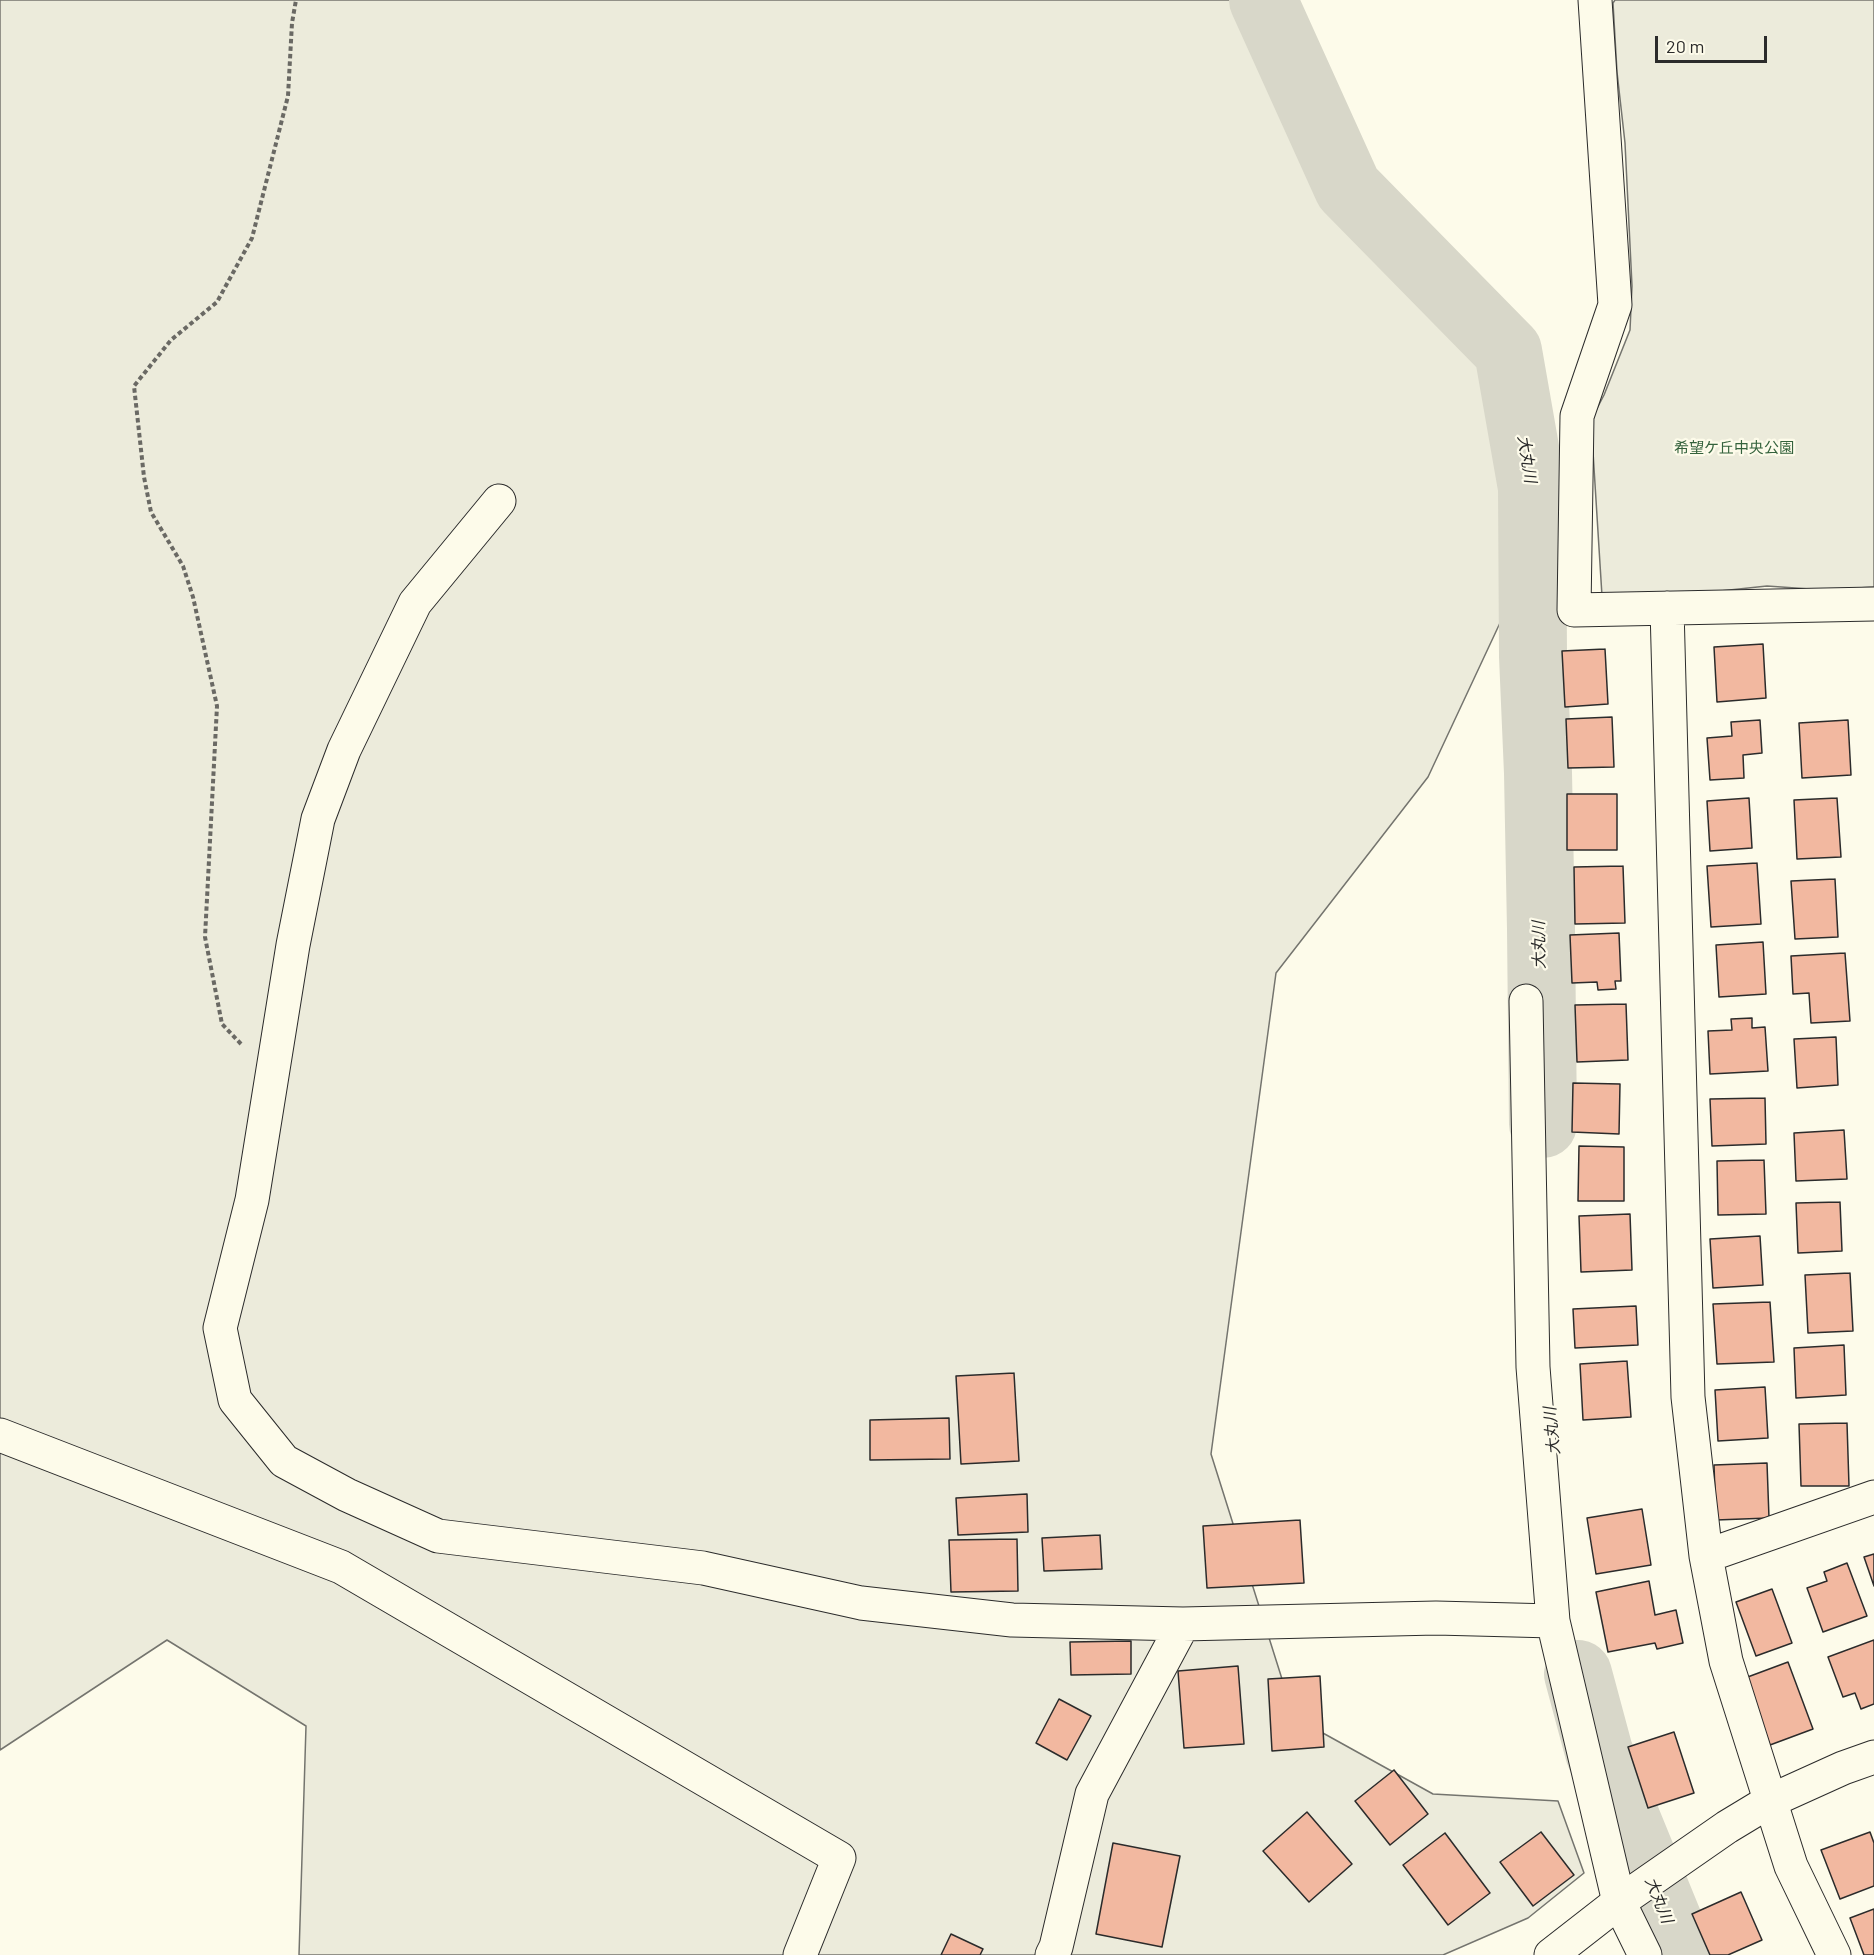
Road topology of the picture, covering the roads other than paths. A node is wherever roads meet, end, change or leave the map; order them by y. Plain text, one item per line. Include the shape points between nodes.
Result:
1 (1595, 0) edge
2 (500, 501) dead end
3 (1874, 604) edge
4 (1667, 608) junction
5 (1526, 1001) dead end
6 (0, 1435) edge
7 (1874, 1497) edge
8 (1706, 1556) junction
9 (1553, 1621) junction
10 (1183, 1624) junction
11 (1874, 1757) edge
12 (1770, 1801) junction
13 (1639, 1888) junction
14 (800, 1955) edge
15 (1052, 1955) edge
16 (1551, 1955) edge
17 (1645, 1955) edge
18 (1834, 1955) edge

1 - 4 street via 1615,305 1577,416 1574,610
2 - 10 street via 415,603 344,750 318,819 293,945 252,1200 220,1328 235,1400 284,1461 346,1496 438,1536 703,1568 861,1603 1012,1620
3 - 4 street
4 - 8 street via 1688,1397
5 - 9 street via 1533,1367
6 - 14 street via 342,1568 839,1858
7 - 8 street
8 - 12 street via 1726,1661
9 - 10 street via 1436,1618
9 - 13 street
10 - 15 street via 1092,1794
11 - 12 street
12 - 13 street
12 - 18 street via 1791,1866
13 - 16 street
13 - 17 street

